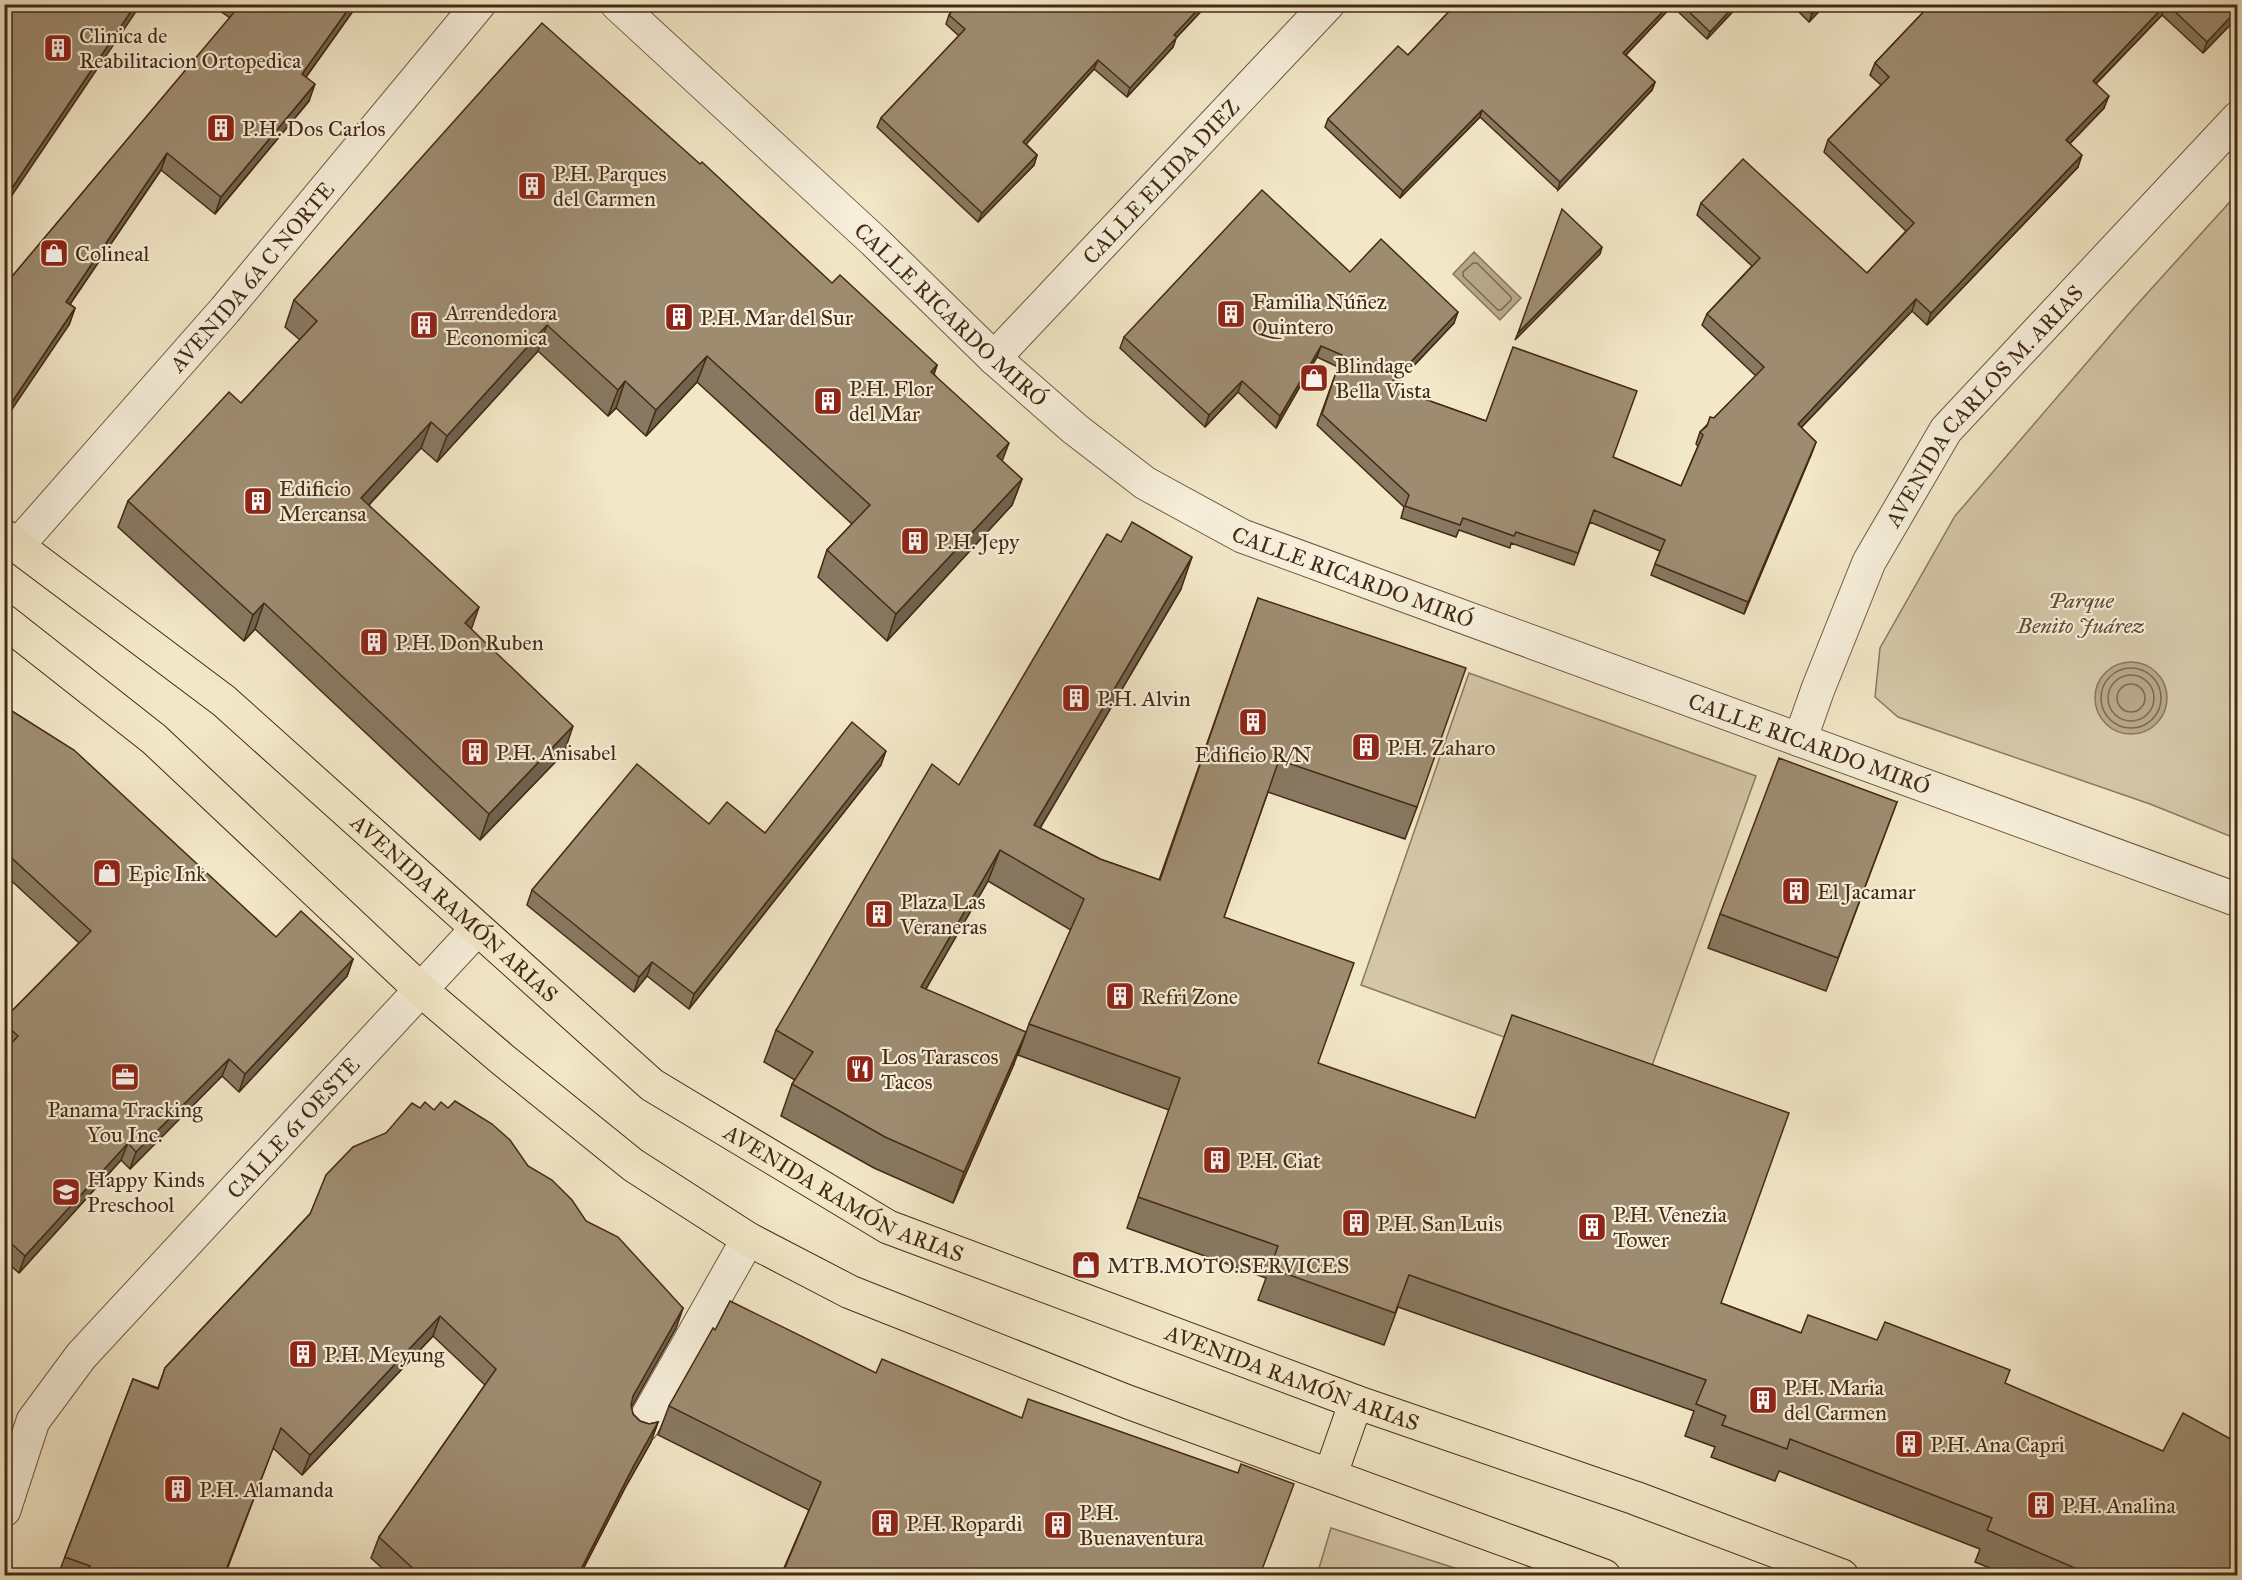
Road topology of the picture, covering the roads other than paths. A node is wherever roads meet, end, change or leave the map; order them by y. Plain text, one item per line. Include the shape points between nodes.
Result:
1 (479, 4) edge
2 (617, 4) edge
3 (1328, 4) edge
4 (2238, 118) edge
5 (994, 358) junction
6 (11, 540) edge
7 (4, 621) edge
8 (1800, 740) junction
9 (2238, 900) edge
10 (477, 929) junction
11 (421, 990) junction
12 (748, 1239) junction
13 (1356, 1402) junction
14 (642, 1425) edge
15 (1330, 1476) junction
16 (4, 1510) edge
17 (1604, 1575) edge
18 (1842, 1575) edge

1 - 6 street, AVENIDA 6A C NORTE via 225,310
2 - 5 street, CALLE RICARDO MIRÓ via 874,241
3 - 5 street, CALLE ELIDA DIEZ
4 - 8 street, AVENIDA CARLOS M. ARIAS via 1946,430 1869,562
5 - 8 street, CALLE RICARDO MIRÓ via 1075,429 1145,483 1242,536
6 - 10 main road, AVENIDA RAMÓN ARIAS via 224,701
7 - 11 main road via 154,739
8 - 9 street, CALLE RICARDO MIRÓ
10 - 11 street, CALLE 61 OESTE
10 - 13 main road, AVENIDA RAMÓN ARIAS via 652,1085 888,1227
11 - 12 main road via 633,1165
11 - 16 street, CALLE 61 OESTE via 81,1356 33,1420
12 - 14 street
12 - 15 main road via 850,1292 1128,1402
13 - 15 main road
13 - 18 main road, AVENIDA RAMÓN ARIAS via 1635,1498
15 - 17 main road

